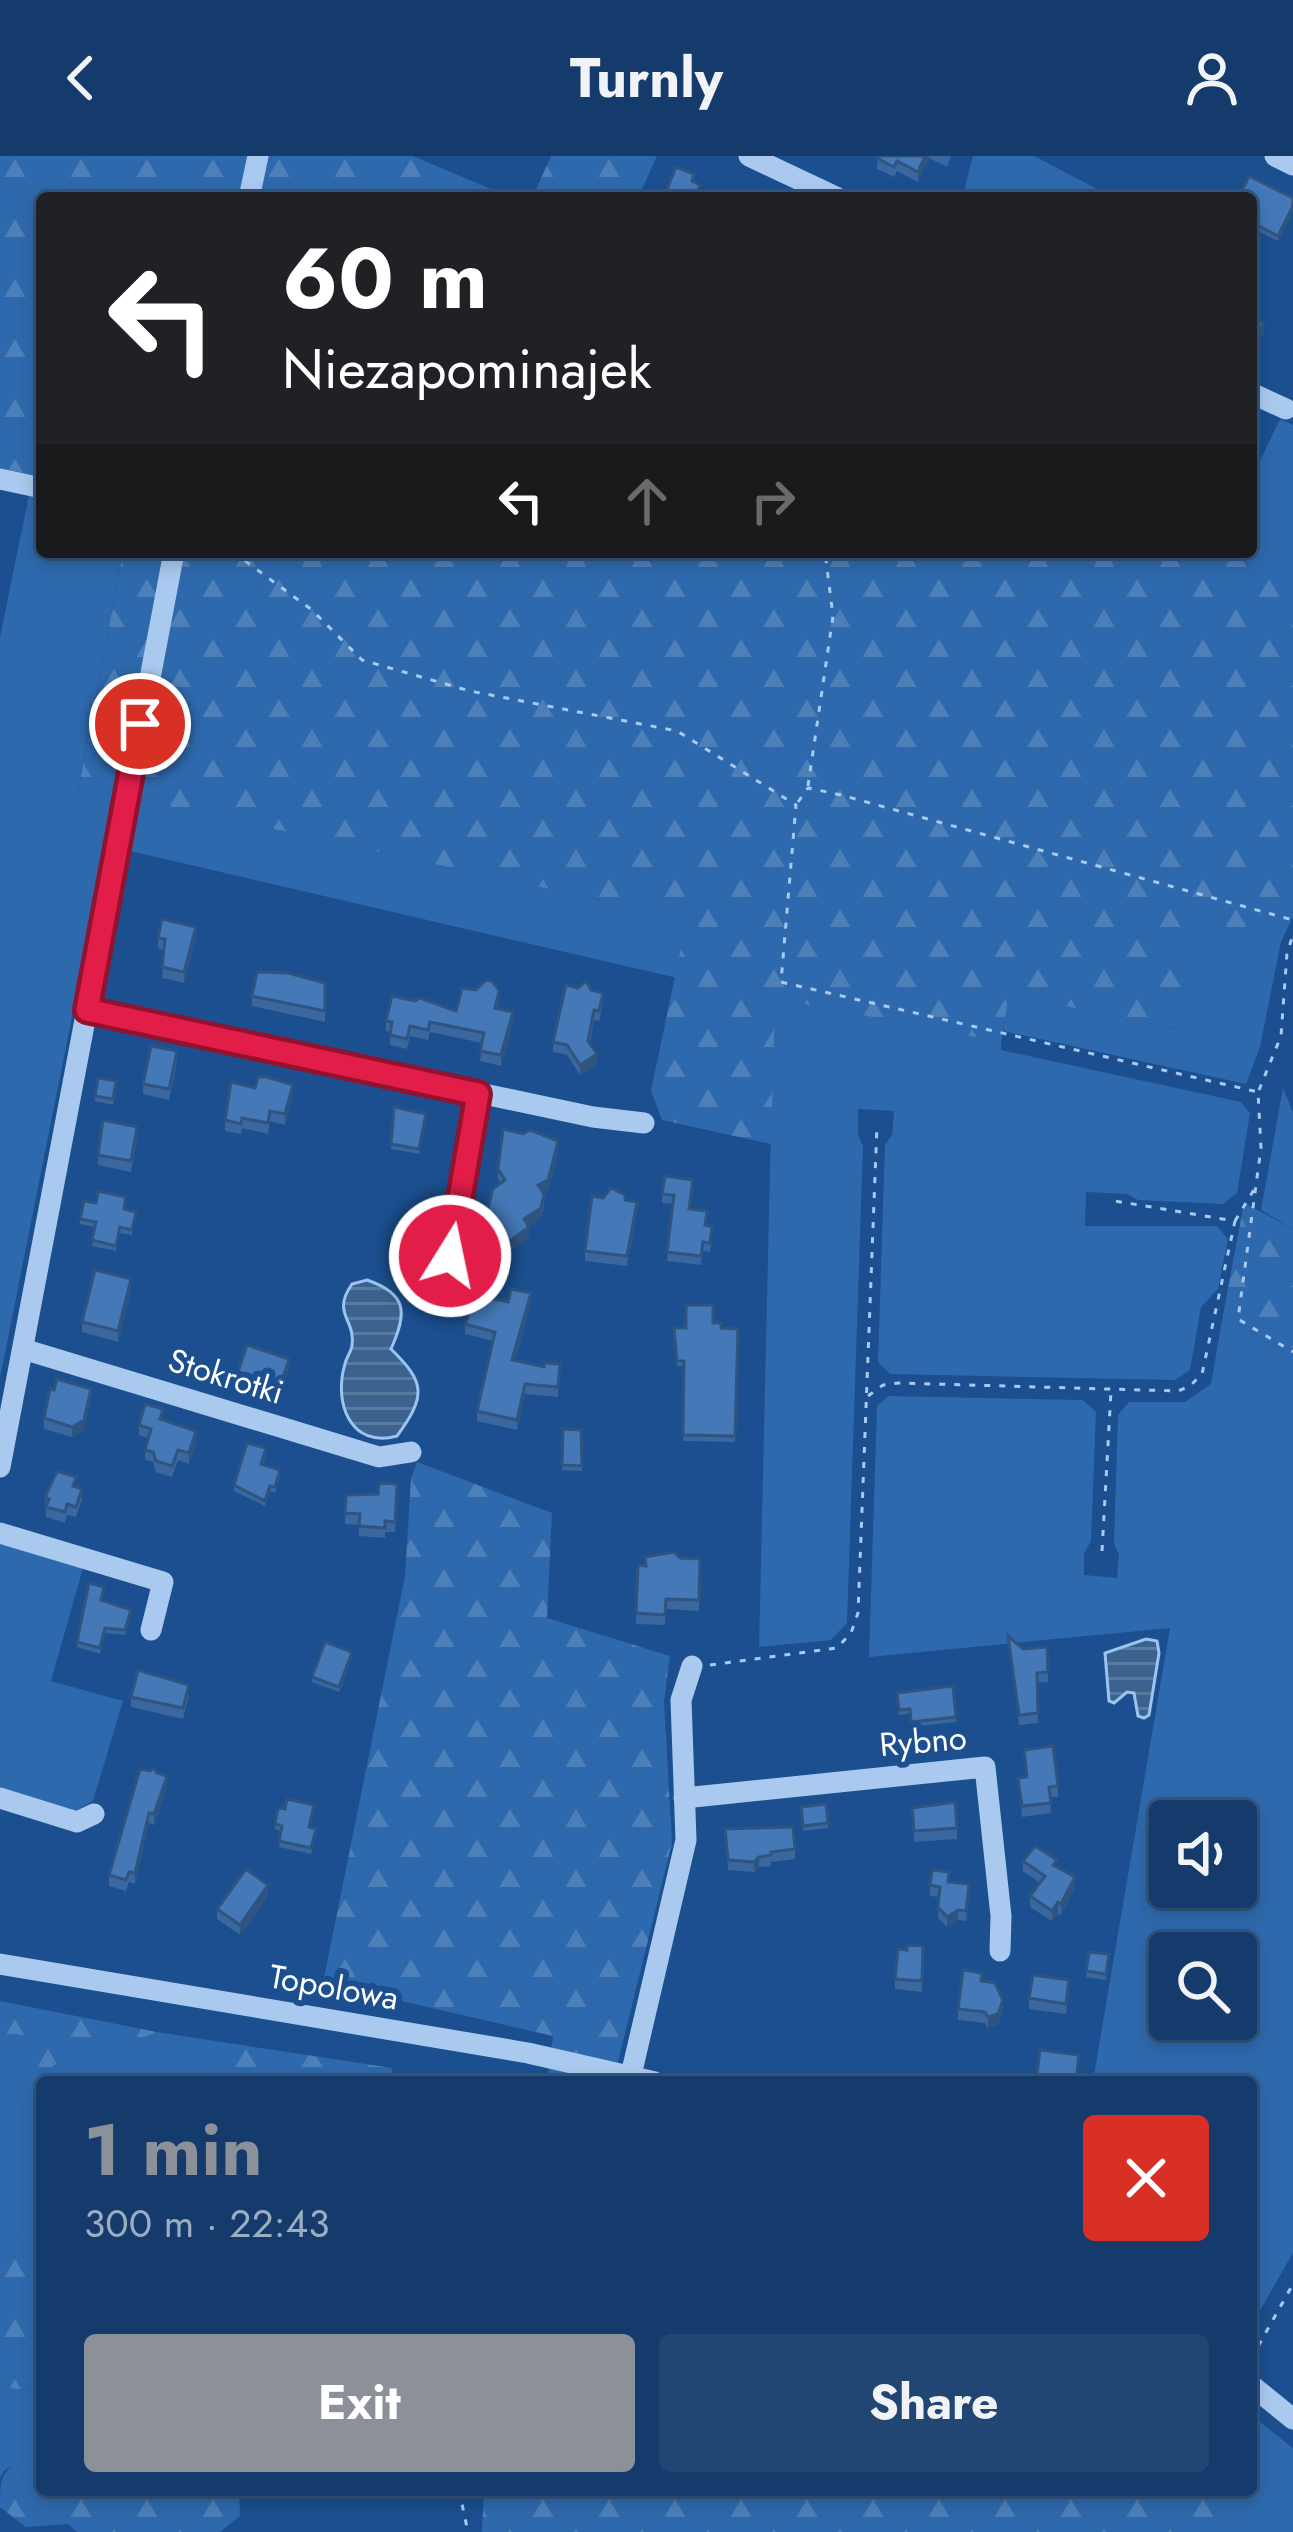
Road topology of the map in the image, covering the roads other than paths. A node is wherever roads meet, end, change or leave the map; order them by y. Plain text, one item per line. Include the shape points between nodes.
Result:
1 (258, 156) edge
2 (749, 156) edge
3 (1275, 156) edge
4 (1293, 165) edge
5 (250, 192) edge
6 (825, 192) edge
7 (1257, 395) edge
8 (1286, 409) dead end
9 (0, 479) edge
10 (36, 487) edge
11 (173, 558) edge
12 (87, 1010) junction
13 (478, 1094) junction
14 (644, 1123) dead end
15 (450, 1256) dead end
16 (23, 1349) junction
17 (411, 1452) dead end
18 (0, 1467) edge
19 (0, 1533) edge
20 (151, 1630) dead end
21 (692, 1666) road end
22 (0, 1798) edge
23 (684, 1798) junction
24 (94, 1814) dead end
25 (1000, 1951) dead end
26 (0, 1964) edge
27 (631, 2075) junction
28 (635, 2076) edge
29 (1257, 2391) edge
30 (1293, 2419) edge

1 - 5 street
2 - 6 street
3 - 4 street
7 - 8 street
9 - 10 street
11 - 12 street
12 - 13 street
12 - 16 street
13 - 14 street
13 - 15 street
16 - 17 street, Stokrotki via 379,1457
16 - 18 street
19 - 20 street via 164,1582
21 - 23 street via 681,1700
22 - 24 street via 77,1822
23 - 25 street, Rybno via 985,1767
23 - 27 street via 686,1840
26 - 27 street, Topolowa
27 - 28 street, Topolowa
29 - 30 street

